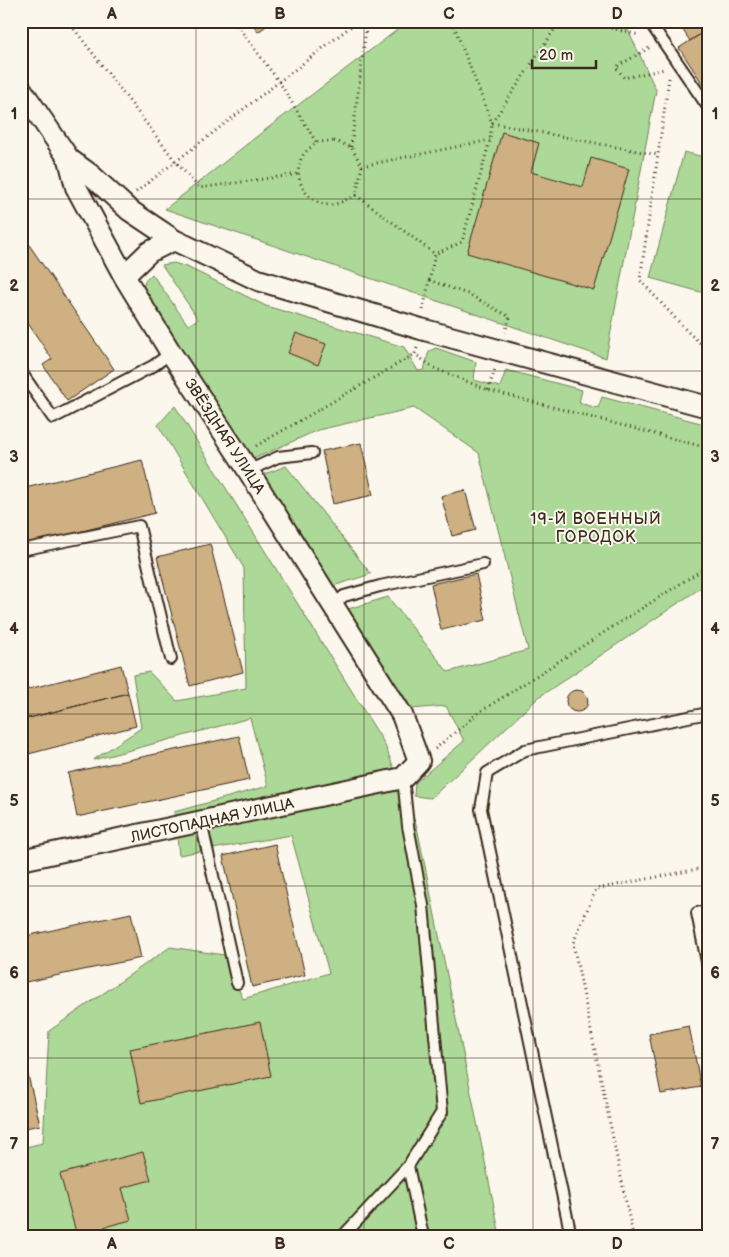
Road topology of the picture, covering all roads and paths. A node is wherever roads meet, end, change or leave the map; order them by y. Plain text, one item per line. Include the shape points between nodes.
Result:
1 (68, 21) edge
2 (234, 21) edge
3 (358, 21) edge
4 (367, 21) edge
5 (452, 21) edge
6 (560, 21) edge
7 (582, 21) edge
8 (649, 21) edge
9 (662, 41) junction
10 (280, 83) junction
11 (21, 89) edge
12 (708, 107) edge
13 (492, 123) junction
14 (490, 140) junction
15 (316, 142) junction
16 (351, 147) junction
17 (658, 155) junction
18 (68, 159) junction
19 (176, 162) junction
20 (362, 166) junction
21 (299, 174) junction
22 (134, 193) dead end
23 (356, 195) junction
24 (174, 240) junction
25 (435, 254) junction
26 (124, 276) junction
27 (421, 329) junction
28 (708, 350) edge
29 (171, 353) junction
30 (415, 354) junction
31 (21, 372) edge
32 (708, 407) edge
33 (708, 448) edge
34 (312, 453) dead end
35 (244, 463) junction
36 (21, 550) edge
37 (483, 564) dead end
38 (708, 566) edge
39 (332, 605) junction
40 (171, 659) dead end
41 (708, 713) edge
42 (419, 761) junction
43 (403, 778) junction
44 (201, 822) junction
45 (21, 860) edge
46 (708, 867) edge
47 (708, 911) edge
48 (708, 967) edge
49 (238, 983) dead end
50 (408, 1166) junction
51 (343, 1236) edge
52 (423, 1236) edge
53 (571, 1236) edge
54 (633, 1236) edge

1 - 19 path
2 - 10 path
3 - 10 path
4 - 16 path
5 - 13 path
6 - 13 path
7 - 9 path
8 - 9 lane
9 - 12 lane
9 - 17 path via 616,67 624,78 670,68
10 - 15 path
10 - 19 path
11 - 18 street, ЗВЁЗДНАЯ УЛИЦА
13 - 14 path
13 - 17 path
14 - 20 path
14 - 25 path via 462,242
15 - 16 path via 334,141
15 - 21 path via 302,157
16 - 20 path
17 - 28 path via 640,280
18 - 24 street via 129,210
18 - 26 street, ЗВЁЗДНАЯ УЛИЦА via 76,187
19 - 21 path via 199,188
19 - 22 path
20 - 23 path
21 - 23 path via 311,199 331,205
23 - 25 path
24 - 26 street via 149,252
24 - 27 street via 258,280
25 - 27 path
26 - 29 street, ЗВЁЗДНАЯ УЛИЦА
27 - 30 path
27 - 32 street
29 - 31 lane via 153,366 53,418
29 - 35 street, ЗВЁЗДНАЯ УЛИЦА
30 - 33 path via 434,368 488,390
30 - 35 path
34 - 35 lane
35 - 39 street, ЗВЁЗДНАЯ УЛИЦА
36 - 40 lane via 139,526
37 - 39 lane via 380,586 344,596
38 - 42 path via 478,713
39 - 42 street, ЗВЁЗДНАЯ УЛИЦА via 402,714
41 - 53 lane via 525,750 487,773 481,809
42 - 43 street
43 - 44 street, ЛИСТОПАДНАЯ УЛИЦА
43 - 50 lane via 408,826 423,905 442,1112
44 - 45 street, ЛИСТОПАДНАЯ УЛИЦА
44 - 49 lane
46 - 54 path via 596,889 573,943
47 - 48 lane via 696,913
50 - 51 lane
50 - 52 lane

